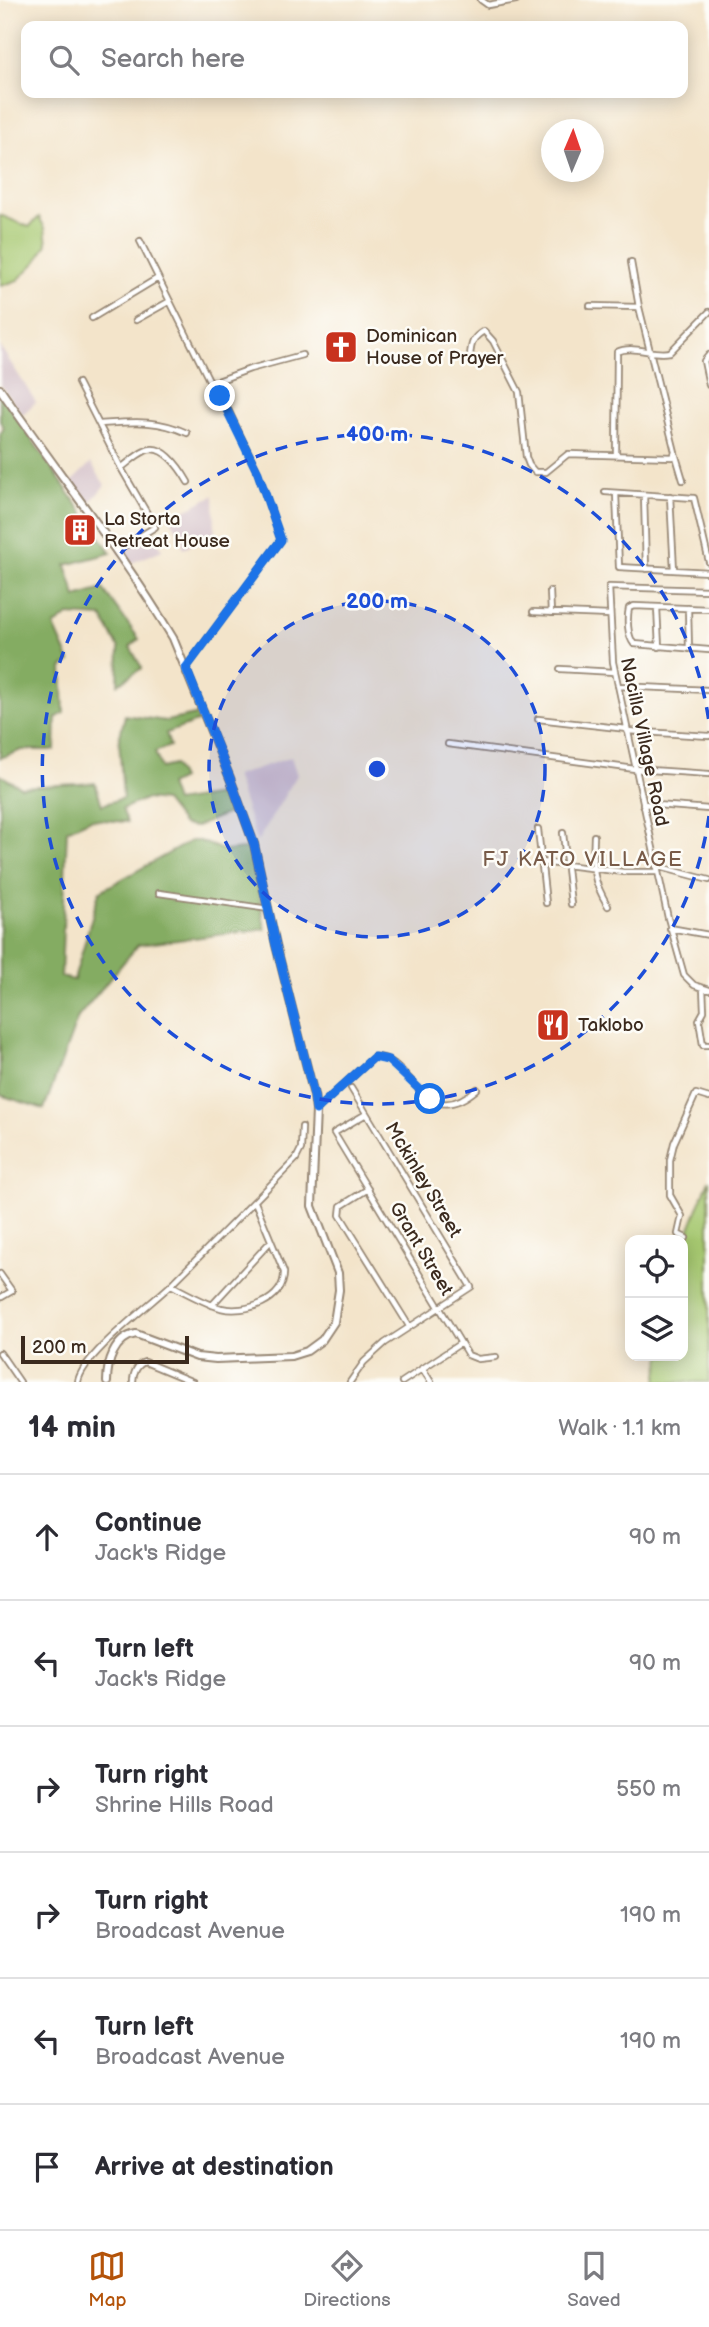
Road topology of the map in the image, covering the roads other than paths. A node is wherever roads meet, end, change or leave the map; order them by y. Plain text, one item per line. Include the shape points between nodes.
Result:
1 (516, 0) edge
2 (481, 1) edge
3 (141, 241) dead end
4 (631, 261) dead end
5 (158, 278) junction
6 (170, 301) junction
7 (590, 306) dead end
8 (639, 307) junction
9 (709, 312) edge
10 (92, 318) dead end
11 (136, 320) dead end
12 (651, 351) junction
13 (303, 355) dead end
14 (709, 355) edge
15 (470, 356) dead end
16 (215, 382) junction
17 (78, 383) dead end
18 (709, 385) edge
19 (0, 389) edge
20 (100, 424) junction
21 (187, 433) dead end
22 (675, 452) junction
23 (616, 455) junction
24 (121, 468) junction
25 (683, 480) dead end
26 (188, 482) dead end
27 (605, 492) dead end
28 (616, 493) junction
29 (644, 495) junction
30 (670, 496) junction
31 (116, 551) junction
32 (709, 562) edge
33 (646, 569) junction
34 (674, 570) junction
35 (709, 572) edge
36 (709, 590) edge
37 (550, 592) dead end
38 (657, 607) junction
39 (688, 608) junction
40 (709, 609) edge
41 (533, 612) dead end
42 (551, 613) junction
43 (610, 615) junction
44 (659, 647) junction
45 (689, 649) junction
46 (709, 650) edge
47 (186, 668) junction
48 (560, 669) dead end
49 (615, 672) junction
50 (618, 687) junction
51 (709, 690) edge
52 (538, 719) dead end
53 (627, 730) junction
54 (709, 736) edge
55 (448, 744) dead end
56 (635, 769) junction
57 (709, 774) edge
58 (643, 804) junction
59 (709, 809) edge
60 (538, 829) dead end
61 (563, 833) dead end
62 (594, 836) dead end
63 (541, 862) junction
64 (567, 866) junction
65 (593, 869) junction
66 (657, 869) junction
67 (709, 880) edge
68 (159, 893) dead end
69 (545, 903) dead end
70 (571, 904) dead end
71 (608, 906) dead end
72 (269, 909) junction
73 (670, 928) junction
74 (709, 935) edge
75 (706, 989) edge
76 (709, 1045) edge
77 (351, 1088) dead end
78 (477, 1089) dead end
79 (709, 1098) edge
80 (316, 1110) junction
81 (366, 1114) junction
82 (302, 1127) dead end
83 (368, 1189) junction
84 (255, 1202) junction
85 (680, 1235) edge
86 (271, 1241) junction
87 (0, 1274) edge
88 (171, 1285) junction
89 (0, 1298) edge
90 (212, 1304) junction
91 (440, 1307) junction
92 (409, 1326) junction
93 (461, 1343) junction
94 (0, 1353) edge
95 (496, 1357) dead end
96 (422, 1368) junction
97 (20, 1382) edge
98 (78, 1382) edge
99 (107, 1382) edge
100 (133, 1382) edge
101 (193, 1382) edge
102 (351, 1382) edge
103 (402, 1382) edge
104 (432, 1382) edge

1 - 2 street
3 - 5 street
4 - 8 street
5 - 6 street
5 - 10 street
6 - 11 street
6 - 16 street via 209,380
7 - 8 street
8 - 12 street
9 - 12 street via 673,350
12 - 22 street
12 - 23 street via 626,349 616,355
13 - 16 street
14 - 18 street via 704,361
15 - 23 street via 471,342 484,331 519,392 526,457 535,472 546,472 568,454
16 - 47 street via 258,473 281,540
17 - 20 street
19 - 31 street
20 - 21 street via 152,422
20 - 24 street
22 - 23 street via 670,458
22 - 25 street
24 - 26 street via 150,450 175,461
24 - 31 street via 155,527
27 - 28 street
28 - 29 street
28 - 33 street via 620,567
29 - 30 street
29 - 33 street
30 - 32 street via 694,498
30 - 34 street
31 - 47 street via 173,638
33 - 34 street
34 - 35 street
36 - 43 street, Nacilla Village Road via 609,587
37 - 42 street
38 - 39 street
38 - 44 street
38 - 44 street via 628,610 632,642
39 - 40 street
39 - 45 street
41 - 42 street
42 - 43 street
43 - 49 street, Nacilla Village Road
44 - 45 street
45 - 46 street
47 - 72 street via 243,813
48 - 49 street
49 - 50 street, Nacilla Village Road
50 - 51 street
50 - 53 street, Nacilla Village Road
52 - 53 street
53 - 54 street
53 - 56 street, Nacilla Village Road
55 - 56 street
56 - 57 street
56 - 58 street, Nacilla Village Road
58 - 59 street
58 - 66 street, Nacilla Village Road
60 - 63 street
61 - 64 street
62 - 65 street
63 - 64 street
63 - 69 street
64 - 65 street
64 - 70 street
65 - 66 street
65 - 71 street
66 - 67 street
66 - 73 street, Nacilla Village Road
68 - 72 street
72 - 80 street
73 - 74 street
73 - 75 street, Nacilla Village Road via 684,975
75 - 76 street via 699,1023 703,1045
77 - 81 street, Mckinley Street
78 - 80 street via 454,1102 437,1102 388,1060 374,1057
79 - 85 street via 696,1094 671,1155 670,1195 682,1216
80 - 99 street via 312,1206 339,1280 337,1313 329,1331 300,1354 216,1359 130,1335 113,1354
81 - 83 street, Grant Street via 334,1133
81 - 91 street, Mckinley Street via 471,1287
82 - 84 street via 299,1155
83 - 91 street, Grant Street
83 - 92 street via 341,1206 340,1215
84 - 86 street
84 - 88 street
86 - 90 street
86 - 90 street via 284,1272 279,1292 237,1309
87 - 89 street via 12,1291
88 - 90 street
88 - 98 street via 112,1337 79,1373
91 - 92 street
91 - 93 street, Grant Street
92 - 102 street via 370,1356
93 - 95 street via 474,1359
93 - 96 street
94 - 97 street
96 - 103 street
96 - 104 street
100 - 101 street via 139,1365 145,1362

